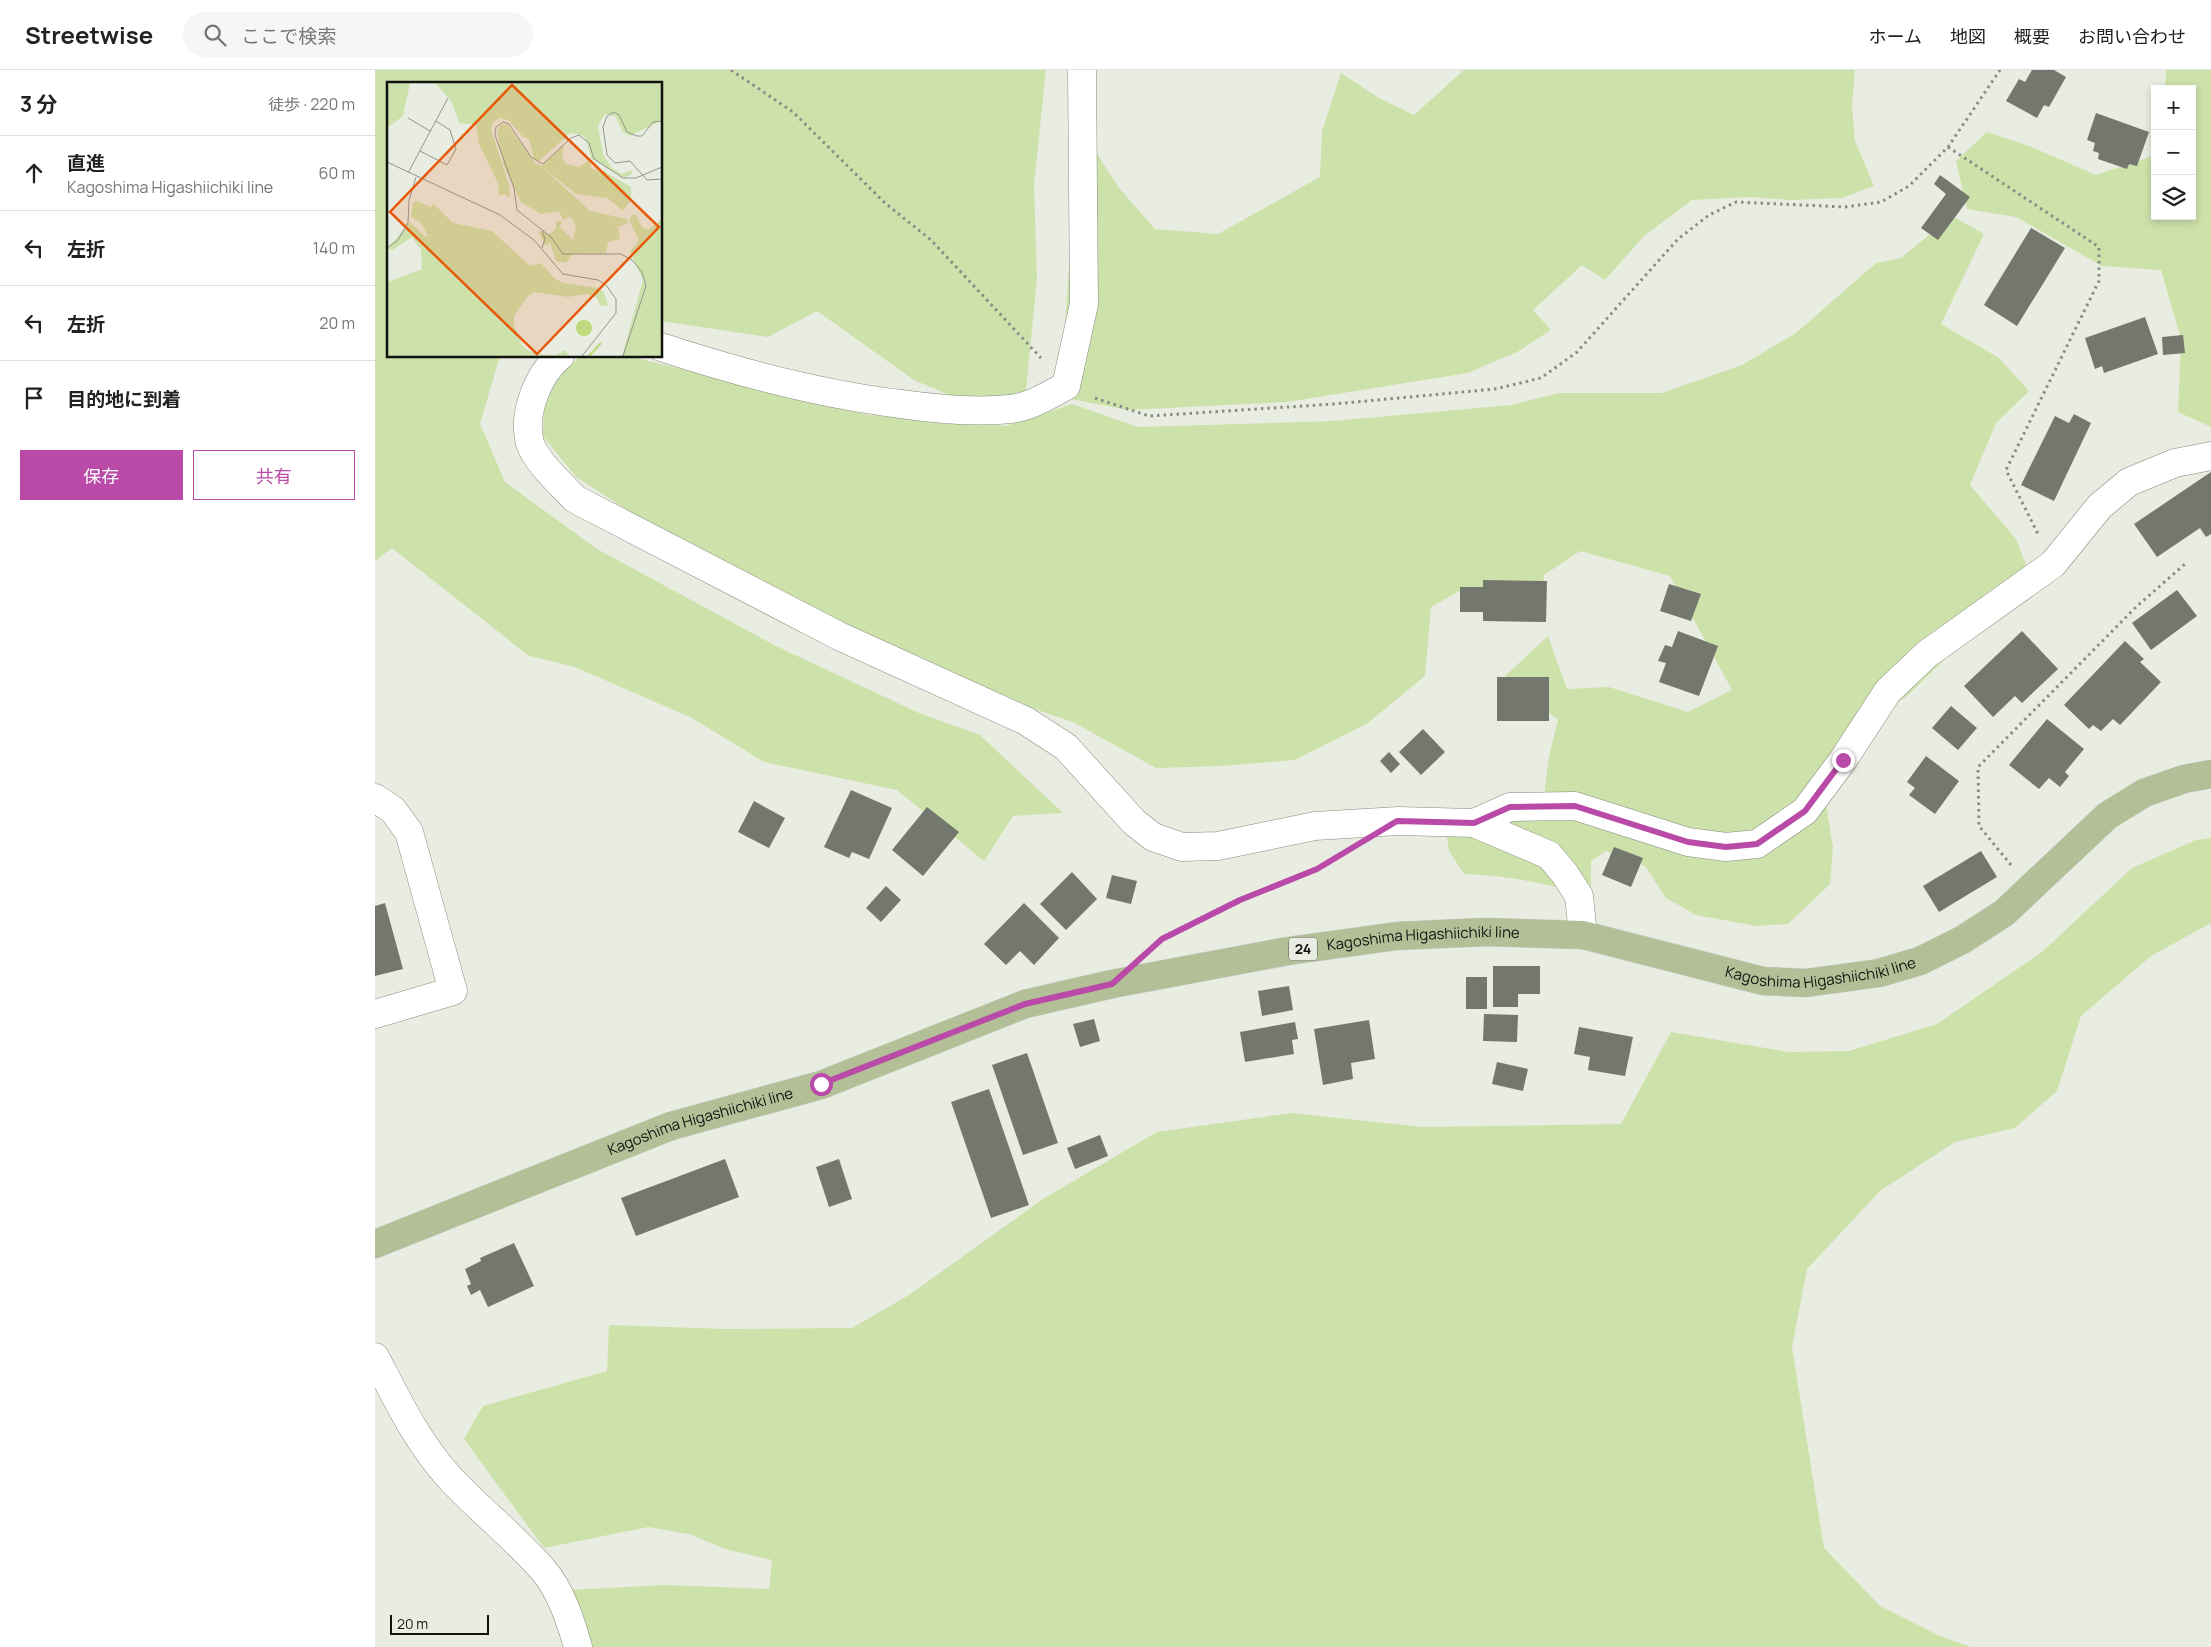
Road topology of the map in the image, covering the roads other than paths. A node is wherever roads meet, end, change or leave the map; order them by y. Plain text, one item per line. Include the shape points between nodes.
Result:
1 (1082, 70) edge
2 (663, 348) edge
3 (558, 358) edge
4 (2211, 456) edge
5 (2211, 774) edge
6 (375, 798) edge
7 (1474, 823) junction
8 (1583, 935) junction
9 (375, 1014) edge
10 (375, 1244) edge
11 (375, 1357) edge
12 (578, 1647) edge

1 - 2 street via 1084,304 1066,386 1035,402 1011,409 944,410 863,400 803,388
3 - 7 street via 550,364 536,389 529,418 530,443 546,469 575,500 839,636 1026,721 1066,746 1134,822 1153,837 1182,847 1218,846 1315,826 1397,821
4 - 7 street via 2175,463 2129,482 2100,506 2053,564 1927,654 1888,691 1805,811 1757,844 1726,847 1688,842 1575,806 1510,807
5 - 8 main road, Kagoshima Higashiichiki line / 24 via 2184,779 2144,793 2107,816 2004,913 1962,940 1920,961 1879,974 1806,983 1763,981
6 - 9 street via 393,810 409,832 453,991
7 - 8 street via 1549,855 1579,896
8 - 10 main road, Kagoshima Higashiichiki line / 24 via 1486,932 1397,936 1288,951 1025,1004 821,1084 671,1126
11 - 12 street via 411,1426 433,1457 545,1572 564,1606

